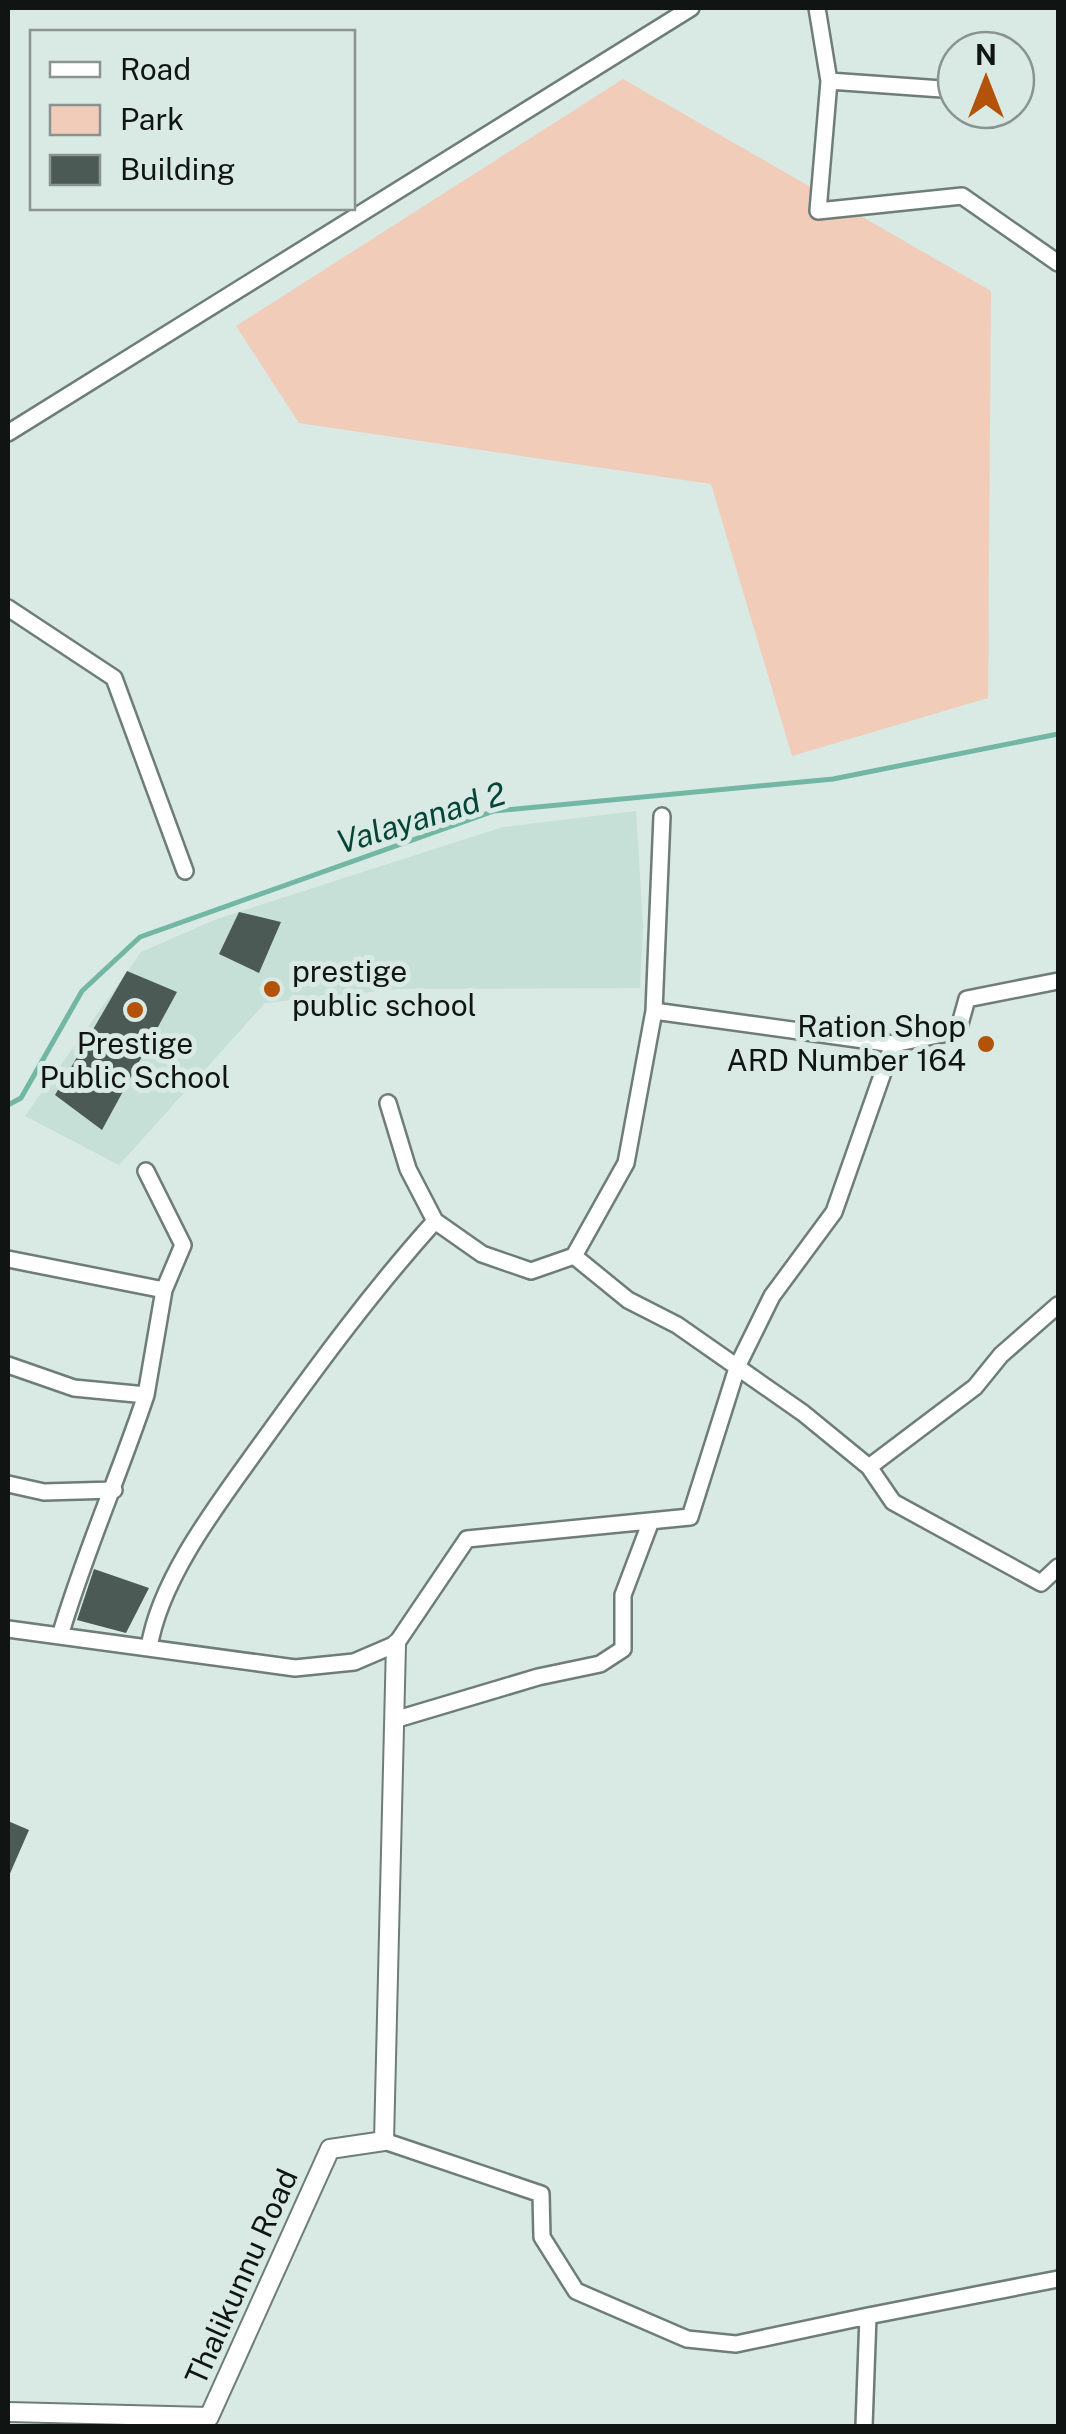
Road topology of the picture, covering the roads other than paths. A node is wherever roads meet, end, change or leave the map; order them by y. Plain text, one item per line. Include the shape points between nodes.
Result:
1 (691, 8) edge
2 (817, 8) edge
3 (830, 81) junction
4 (936, 89) edge
5 (1058, 262) edge
6 (8, 433) edge
7 (8, 608) edge
8 (662, 816) dead end
9 (186, 871) dead end
10 (1058, 981) edge
11 (654, 1011) junction
12 (893, 1044) junction
13 (388, 1102) dead end
14 (146, 1170) dead end
15 (436, 1221) junction
16 (574, 1256) junction
17 (8, 1258) edge
18 (164, 1290) junction
19 (1058, 1305) edge
20 (8, 1365) edge
21 (738, 1365) junction
22 (146, 1395) junction
23 (870, 1467) junction
24 (8, 1484) edge
25 (114, 1490) junction
26 (651, 1521) junction
27 (1058, 1566) edge
28 (8, 1629) edge
29 (60, 1636) junction
30 (396, 1644) junction
31 (149, 1648) junction
32 (394, 1720) junction
33 (384, 2141) junction
34 (1058, 2280) edge
35 (868, 2316) junction
36 (8, 2412) edge
37 (55, 2420) edge
38 (211, 2422) edge
39 (864, 2426) edge

1 - 6 street
2 - 3 street
3 - 4 street
3 - 5 street via 818,211 962,196
7 - 9 street via 114,678
8 - 11 street
10 - 12 street via 967,999 958,1032
11 - 12 street
11 - 16 street via 626,1162
12 - 21 street via 834,1212 772,1296
13 - 15 street via 408,1170
14 - 18 street via 182,1245
15 - 16 street via 482,1254 531,1272
15 - 31 street via 368,1295 218,1505 154,1617
16 - 21 street via 628,1300
17 - 18 street
18 - 22 street
19 - 23 street via 975,1386
20 - 22 street via 74,1388
21 - 23 street
21 - 26 street via 690,1517
22 - 25 street
23 - 27 street via 892,1502 1040,1583
24 - 25 street via 44,1492
25 - 29 street via 92,1535
26 - 30 street via 467,1539
26 - 32 street via 622,1595 622,1649 600,1664
28 - 29 street
29 - 31 street
30 - 31 street via 354,1662 295,1668
30 - 32 street
32 - 33 street
33 - 35 street via 541,2194 542,2236 576,2291 687,2338 736,2344
33 - 38 street, Thalikunnu Road via 330,2149
34 - 35 street
35 - 39 street
36 - 37 street, Thalikunnu Road
37 - 38 street, Thalikunnu Road

